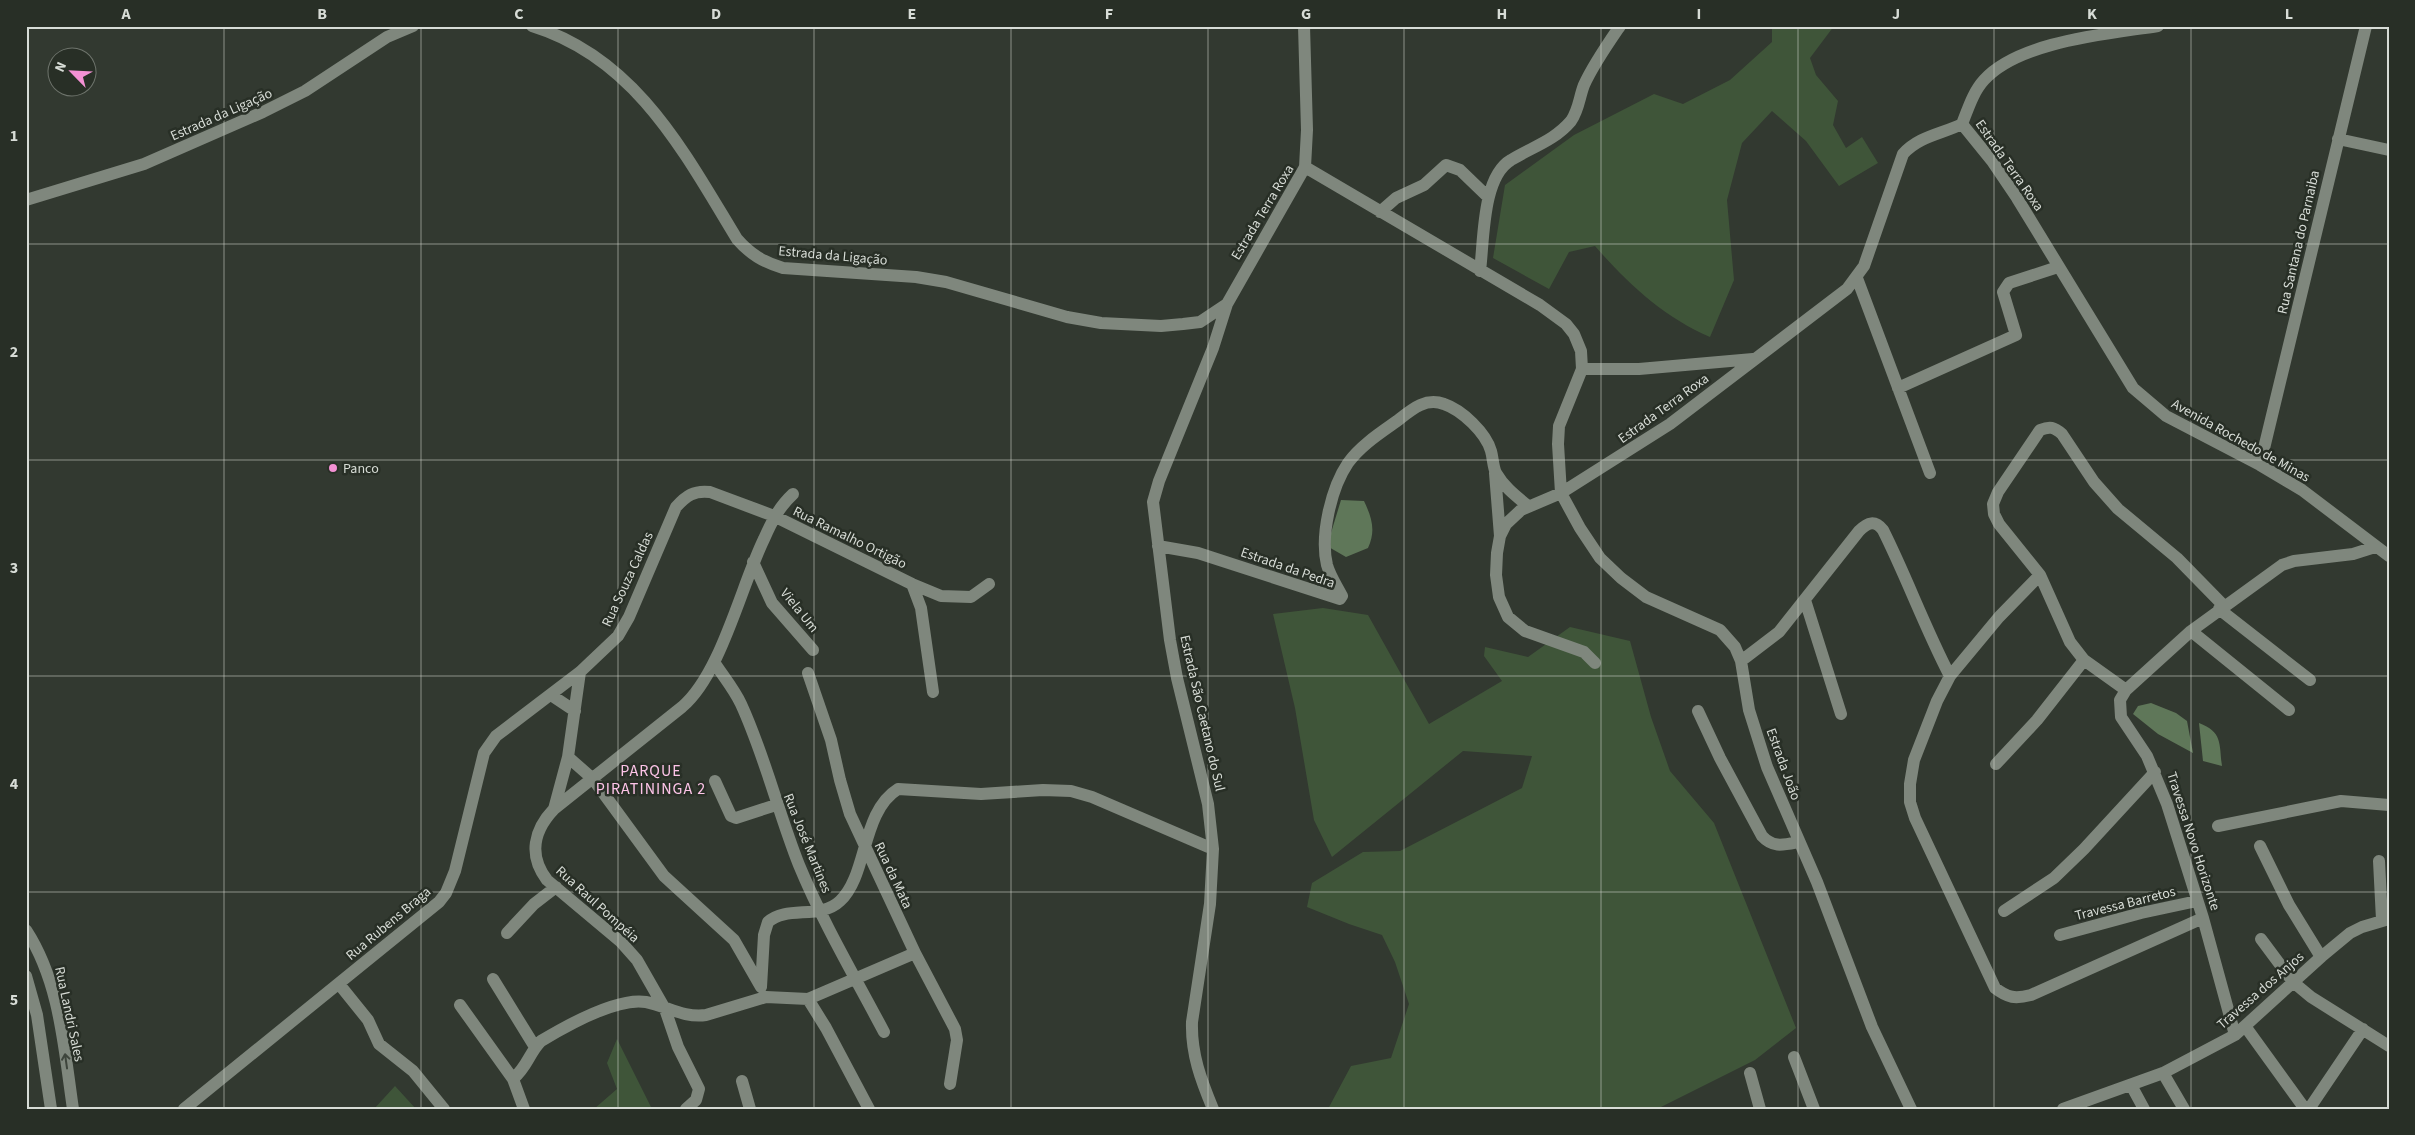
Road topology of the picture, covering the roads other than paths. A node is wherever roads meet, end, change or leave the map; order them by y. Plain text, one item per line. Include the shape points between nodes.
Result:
1 (413, 26) edge
2 (532, 26) edge
3 (1304, 26) edge
4 (1620, 26) edge
5 (2158, 26) edge
6 (2366, 26) edge
7 (1962, 124) junction
8 (2338, 139) junction
9 (2389, 150) edge
10 (1305, 167) junction
11 (1488, 197) junction
12 (26, 200) edge
13 (1380, 212) junction
14 (2058, 267) junction
15 (1480, 270) junction
16 (1857, 278) junction
17 (1227, 304) junction
18 (1753, 359) junction
19 (1582, 369) junction
20 (1898, 388) junction
21 (2150, 404) joint
22 (2260, 465) junction
23 (1495, 472) junction
24 (1930, 473) dead end
25 (1561, 493) junction
26 (793, 494) dead end
27 (1528, 506) junction
28 (774, 516) junction
29 (1500, 536) junction
30 (1158, 546) junction
31 (2375, 548) junction
32 (2389, 556) edge
33 (753, 562) junction
34 (2040, 575) junction
35 (912, 584) junction
36 (989, 584) dead end
37 (1805, 600) junction
38 (2222, 607) junction
39 (2191, 631) junction
40 (813, 650) dead end
41 (2084, 660) junction
42 (1741, 661) junction
43 (714, 662) junction
44 (1595, 663) dead end
45 (580, 672) junction
46 (808, 674) dead end
47 (1950, 676) junction
48 (2310, 680) dead end
49 (2126, 690) junction
50 (933, 692) dead end
51 (551, 695) junction
52 (2289, 710) dead end
53 (575, 711) junction
54 (1698, 711) dead end
55 (1841, 714) dead end
56 (568, 757) junction
57 (1996, 764) dead end
58 (2155, 772) junction
59 (593, 778) junction
60 (714, 781) dead end
61 (776, 804) junction
62 (2389, 806) edge
63 (554, 809) junction
64 (2218, 826) dead end
65 (1799, 842) junction
66 (864, 845) junction
67 (2260, 846) dead end
68 (1213, 849) junction
69 (2379, 860) dead end
70 (556, 887) junction
71 (2197, 902) junction
72 (820, 911) junction
73 (2004, 911) dead end
74 (2203, 918) junction
75 (2385, 920) edge
76 (26, 930) edge
77 (507, 933) dead end
78 (2060, 935) dead end
79 (2261, 939) dead end
80 (915, 953) junction
81 (2321, 957) junction
82 (26, 976) edge
83 (856, 977) junction
84 (493, 979) dead end
85 (2293, 982) junction
86 (339, 984) junction
87 (763, 992) junction
88 (808, 999) junction
89 (460, 1005) dead end
90 (665, 1009) junction
91 (2245, 1026) junction
92 (2363, 1029) junction
93 (884, 1032) dead end
94 (2235, 1035) junction
95 (2389, 1046) edge
96 (535, 1047) junction
97 (1794, 1057) dead end
98 (1750, 1073) dead end
99 (2163, 1073) junction
100 (513, 1078) junction
101 (742, 1081) dead end
102 (950, 1084) dead end
103 (2131, 1085) junction
104 (1907, 1108) edge
105 (51, 1109) edge
106 (73, 1109) edge
107 (184, 1109) edge
108 (444, 1109) edge
109 (524, 1109) edge
110 (686, 1109) edge
111 (750, 1109) edge
112 (868, 1109) edge
113 (1213, 1109) edge
114 (1760, 1109) edge
115 (1814, 1109) edge
116 (2063, 1109) edge
117 (2144, 1109) edge
118 (2184, 1109) edge
119 (2305, 1109) edge
120 (2309, 1109) edge

1 - 12 street, Estrada da Ligação via 388,37 305,91 263,112 144,164
2 - 17 street, Estrada da Ligação via 579,47 609,67 645,99 686,155 737,239 746,250 768,263 782,268 946,282 1066,317 1131,326 1200,322
3 - 10 street
4 - 11 street via 1584,86 1571,120 1546,143 1509,161 1499,171
5 - 7 street via 2036,48 2013,59 1994,70 1984,81 1975,93
6 - 8 street, Rua Santana do Parnaiba
7 - 14 street, Estrada Terra Roxa via 1997,168
7 - 16 street, Estrada Terra Roxa via 1923,138 1903,154 1877,233
8 - 9 street
8 - 22 street, Rua Santana do Parnaiba
10 - 13 street, Estrada Terra Roxa
10 - 17 street, Estrada Terra Roxa
11 - 13 street via 1460,170 1446,165 1424,185 1396,198
11 - 15 street
13 - 15 street, Estrada Terra Roxa
14 - 20 street via 2009,283 2003,292 2016,335
14 - 21 street, Estrada Terra Roxa via 2123,374
15 - 19 street, Estrada Terra Roxa via 1566,324 1581,351
16 - 18 street, Estrada Terra Roxa via 1829,305
16 - 20 street
17 - 30 street, Estrada São Caetano do Sul via 1153,502
18 - 19 street via 1639,369
18 - 25 street, Estrada Terra Roxa via 1670,424
19 - 25 street, Estrada Terra Roxa via 1560,426
20 - 24 street
21 - 22 street, Avenida Rochedo de Minas via 2188,428
22 - 31 street, Avenida Rochedo de Minas via 2323,505
23 - 27 street, Estrada da Pedra via 1506,487
23 - 29 street
23 - 30 street, Estrada da Pedra via 1491,450 1484,436 1460,414 1435,401 1415,407 1362,447 1348,463 1324,535 1327,567 1342,596 1340,599 1198,553
25 - 27 street
25 - 42 street, Estrada João via 1595,551 1620,578 1646,597 1720,630 1735,647
26 - 28 street, Rua Raul Pompéia
27 - 29 street via 1514,515
28 - 33 street, Rua Raul Pompéia
28 - 35 street, Rua Ramalho Ortigão
28 - 45 street, Rua Souza Caldas via 710,492 700,491 683,500 672,516 623,628 612,643
29 - 44 street via 1496,575 1499,597 1508,617 1524,631 1584,652
30 - 68 street, Estrada São Caetano do Sul via 1177,678 1208,804
31 - 32 street, Avenida Rochedo de Minas
31 - 38 street via 2282,565
33 - 40 street, Viela Um via 772,603
33 - 43 street, Rua Raul Pompéia
34 - 38 street via 1999,524 1993,504 2034,438 2040,430 2048,427 2062,434 2094,482 2118,509 2177,558
34 - 41 street via 2070,642
34 - 47 street
35 - 36 street, Rua Ramalho Ortigão via 941,596 971,597
35 - 50 street via 921,608
37 - 42 street via 1779,632
37 - 47 street via 1859,530 1872,522 1878,524 1905,574
37 - 55 street
38 - 39 street
38 - 48 street
39 - 49 street
39 - 52 street
41 - 49 street
41 - 57 street via 2037,720
42 - 65 street, Estrada João via 1756,733
43 - 59 street, Rua Raul Pompéia via 689,701
43 - 61 street, Rua José Martines via 740,702
45 - 51 street, Rua Rubens Braga
45 - 53 street
46 - 66 street, Rua da Mata via 831,740 844,796
47 - 74 street via 1914,760 1910,802 1995,988 2016,998 2031,995
49 - 58 street, Travessa Novo Horizonte via 2120,700 2121,717
51 - 53 street
51 - 86 street, Rua Rubens Braga via 496,736 484,752 455,871 446,893 423,916
53 - 56 street
54 - 65 street via 1762,836 1769,844 1778,846
56 - 59 street
56 - 63 street
58 - 71 street, Travessa Novo Horizonte
58 - 73 street via 2054,878
59 - 63 street, Rua Raul Pompéia
59 - 87 street via 664,876 734,940
60 - 61 street via 730,816 736,818
61 - 72 street, Rua José Martines
62 - 64 street via 2341,801
63 - 70 street, Rua Raul Pompéia via 538,830 536,849 541,871
65 - 104 street, Estrada João
66 - 68 street via 884,805 898,790 981,794 1043,790 1071,791 1092,797
66 - 72 street via 846,894 834,906
66 - 80 street, Rua da Mata
67 - 81 street via 2288,905
68 - 113 street, Estrada São Caetano do Sul via 1210,904 1191,1041
69 - 75 street
70 - 77 street via 534,904
70 - 90 street, Rua Raul Pompéia via 632,954
71 - 74 street, Travessa Novo Horizonte
71 - 78 street, Travessa Barretos
72 - 83 street, Rua José Martines
72 - 87 street via 780,915 768,922 764,935
74 - 94 street, Travessa Novo Horizonte
75 - 81 street, Travessa dos Anjos via 2350,933
106 -> 76 street, Rua Landri Sales via 61,1026 51,984 44,961
79 - 85 street
80 - 83 street
80 - 102 street, Rua da Mata via 955,1029 957,1040
81 - 85 street, Travessa dos Anjos
82 - 105 street via 37,1015
83 - 88 street
83 - 93 street, Rua José Martines
84 - 96 street
85 - 91 street, Travessa dos Anjos
85 - 92 street via 2336,1014
86 - 107 street, Rua Rubens Braga
86 - 108 street via 368,1020 379,1044 413,1071
87 - 88 street
87 - 90 street via 706,1016
88 - 112 street
89 - 100 street
90 - 96 street via 645,1002 616,1004 548,1037
90 - 110 street, Rua Raul Pompéia via 678,1048 699,1089 696,1100
91 - 94 street, Travessa dos Anjos
91 - 119 street
92 - 95 street
92 - 120 street
94 - 99 street, Travessa dos Anjos
96 - 100 street via 527,1065
97 - 115 street
98 - 114 street
99 - 103 street, Travessa dos Anjos
99 - 118 street
100 - 109 street
101 - 111 street
103 - 116 street, Travessa dos Anjos
103 - 117 street

